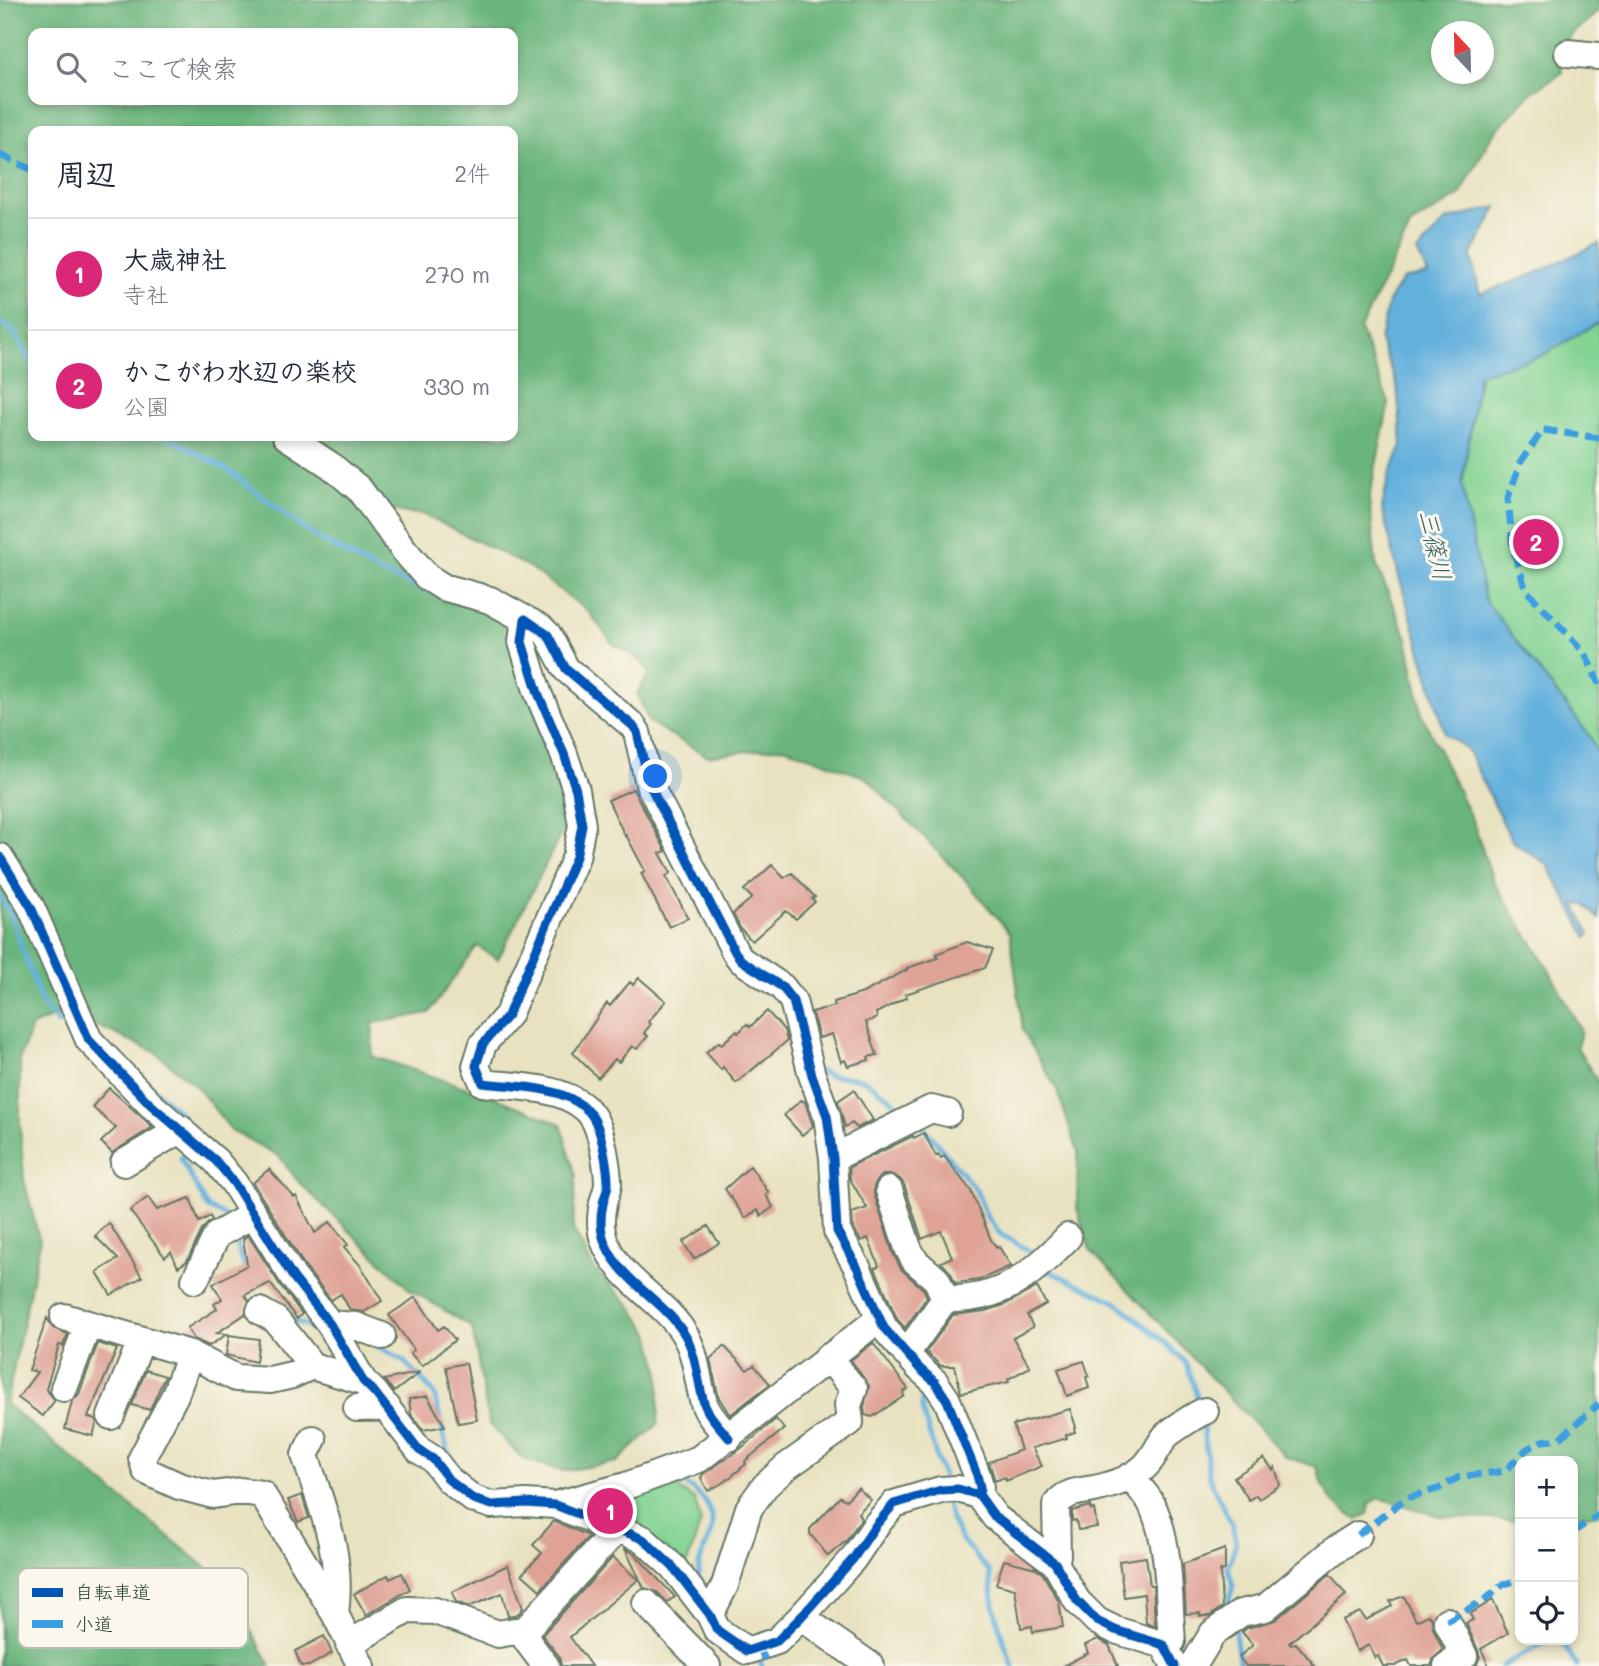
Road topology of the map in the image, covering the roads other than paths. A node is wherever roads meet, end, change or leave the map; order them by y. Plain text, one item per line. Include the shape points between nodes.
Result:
1 (1568, 52) dead end
2 (1599, 56) edge
3 (293, 441) edge
4 (524, 630) junction
5 (0, 857) edge
6 (948, 1113) dead end
7 (181, 1129) junction
8 (833, 1158) junction
9 (124, 1163) dead end
10 (889, 1190) dead end
11 (254, 1214) junction
12 (1068, 1237) dead end
13 (195, 1280) dead end
14 (945, 1299) junction
15 (260, 1311) dead end
16 (880, 1318) junction
17 (330, 1324) junction
18 (382, 1336) dead end
19 (141, 1341) junction
20 (190, 1354) junction
21 (906, 1354) junction
22 (828, 1357) junction
23 (312, 1366) junction
24 (363, 1381) junction
25 (64, 1388) dead end
26 (356, 1408) dead end
27 (387, 1408) junction
28 (1205, 1411) dead end
29 (111, 1416) dead end
30 (729, 1438) junction
31 (313, 1439) dead end
32 (1131, 1476) junction
33 (979, 1495) junction
34 (555, 1505) junction
35 (617, 1529) junction
36 (1358, 1535) dead end
37 (1055, 1563) junction
38 (646, 1603) dead end
39 (335, 1614) junction
40 (710, 1615) junction
41 (801, 1617) junction
42 (1447, 1621) dead end
43 (526, 1629) junction
44 (1209, 1639) junction
45 (747, 1651) junction
46 (1170, 1651) edge
47 (355, 1655) edge
48 (546, 1666) edge
49 (707, 1666) edge
50 (721, 1666) edge
51 (869, 1666) edge
52 (1194, 1666) edge
53 (1447, 1666) edge

1 - 2 street
3 - 4 street via 359,489 427,577 443,587 490,600
4 - 8 street via 548,635 566,668 637,732 649,783 735,952 782,987 793,1001 827,1116
4 - 30 street via 538,693 576,790 582,825 576,857 508,1015 482,1044 476,1066 483,1083 559,1094 586,1108 602,1143 608,1185 601,1229 604,1243 615,1263 661,1305 685,1335 705,1407
5 - 7 street via 31,907 89,1040 150,1104
6 - 8 street via 931,1109 920,1113
7 - 9 street
7 - 11 street via 216,1161
8 - 16 street via 837,1231
10 - 14 street via 908,1248 915,1261 936,1279
11 - 13 street via 217,1235
11 - 17 street via 293,1277
12 - 14 street via 1026,1277 1005,1288 988,1296
14 - 21 street
15 - 23 street via 276,1320
16 - 21 street
16 - 22 street
17 - 18 street via 356,1326
17 - 24 street
19 - 20 street
19 - 25 street via 76,1321
19 - 29 street
20 - 23 street via 236,1378 253,1380 292,1375
20 - 39 street via 175,1395 142,1458 146,1471 213,1495 262,1494
21 - 33 street via 947,1400 977,1475
22 - 30 street
22 - 40 street via 854,1389 848,1405 850,1422 765,1486 749,1508 725,1585
23 - 24 street
24 - 27 street
26 - 27 street
27 - 34 street via 419,1450 473,1499 492,1505
28 - 32 street via 1168,1433 1152,1460
30 - 34 street via 699,1459 626,1486
31 - 39 street via 305,1455 335,1552
32 - 37 street via 1060,1499 1056,1505
32 - 46 street via 1153,1505 1163,1543
33 - 37 street via 995,1517
33 - 41 street via 941,1490 894,1504
34 - 35 street
35 - 40 street via 643,1539 673,1567
35 - 43 street
36 - 44 street via 1265,1608 1241,1613
37 - 46 street via 1077,1601 1097,1621
38 - 49 street
39 - 47 street
40 - 45 street via 717,1630
41 - 45 street via 777,1641
41 - 51 street
42 - 53 street via 1464,1656
43 - 47 street via 498,1634 435,1611 407,1610
43 - 48 street via 527,1641
44 - 46 street
44 - 52 street
45 - 50 street

